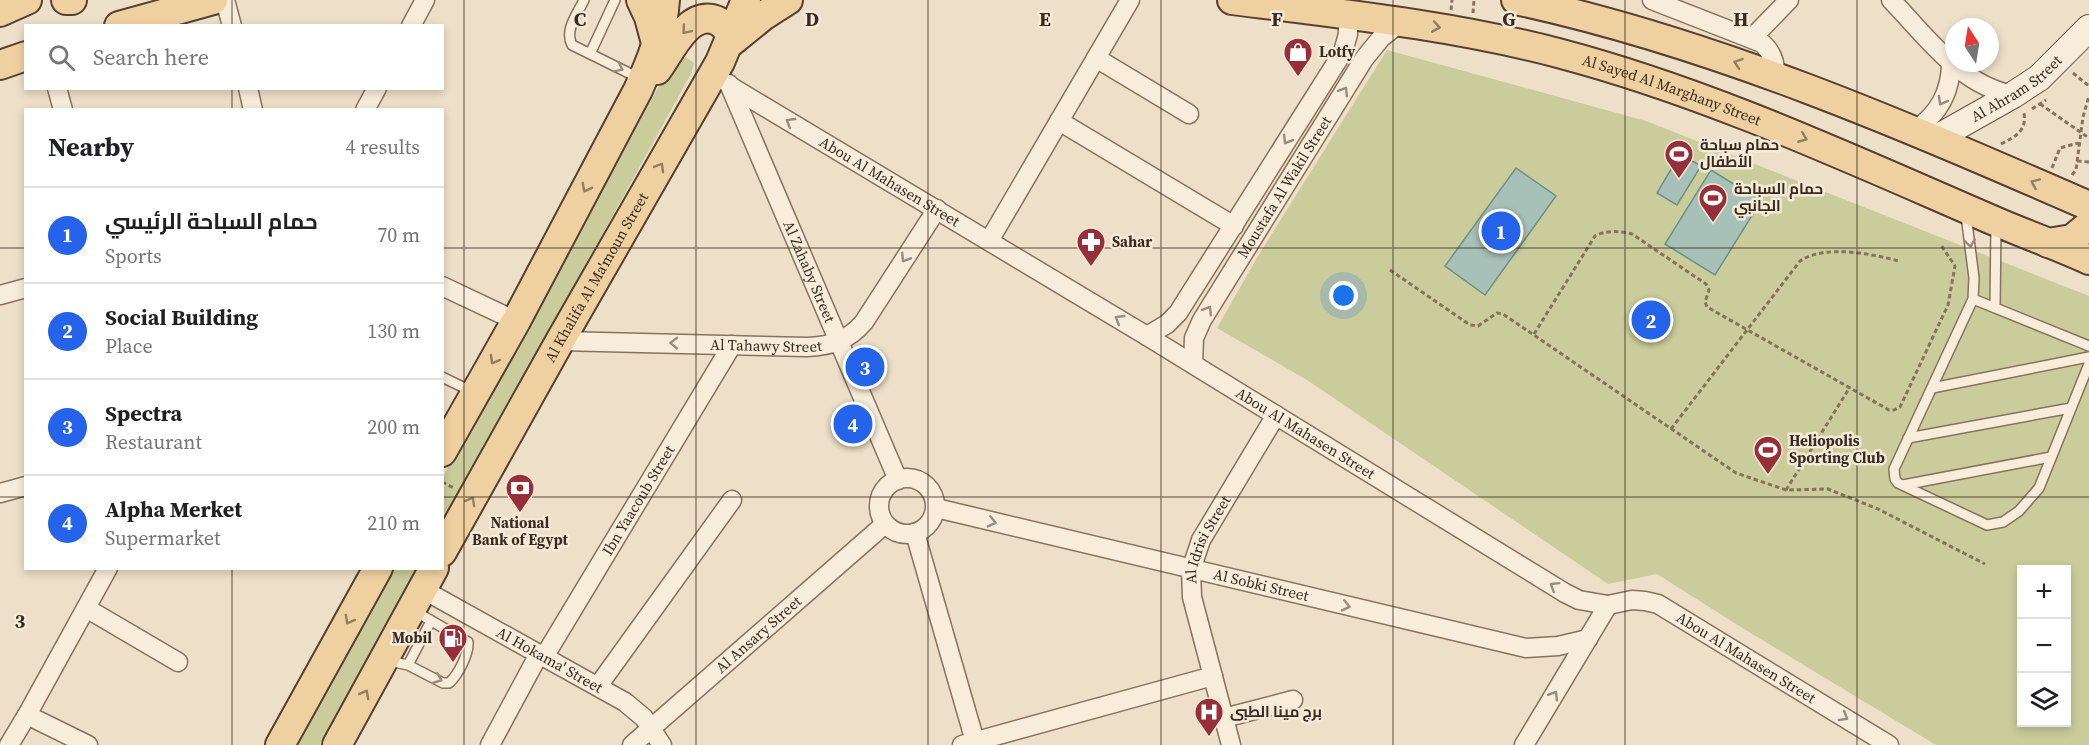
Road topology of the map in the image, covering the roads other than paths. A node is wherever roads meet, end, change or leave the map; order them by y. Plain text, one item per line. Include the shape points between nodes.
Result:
1 (27, 0) edge
2 (66, 0) edge
3 (72, 0) edge
4 (213, 0) edge
5 (225, 0) edge
6 (425, 0) edge
7 (584, 0) edge
8 (615, 0) edge
9 (641, 0) edge
10 (664, 0) edge
11 (747, 0) edge
12 (788, 0) edge
13 (1130, 0) edge
14 (1232, 0) edge
15 (1516, 0) edge
16 (1653, 0) edge
17 (1789, 0) edge
18 (1891, 0) edge
19 (0, 12) edge
20 (1348, 15) junction
21 (1401, 22) junction
22 (126, 24) edge
23 (231, 24) edge
24 (412, 24) edge
25 (2089, 28) edge
26 (1752, 38) junction
27 (656, 45) junction
28 (590, 54) junction
29 (1945, 56) edge
30 (24, 57) edge
31 (727, 58) junction
32 (1096, 58) junction
33 (0, 65) edge
34 (1951, 72) edge
35 (1962, 72) edge
36 (1775, 76) junction
37 (640, 85) junction
38 (58, 90) edge
39 (249, 90) edge
40 (375, 90) edge
41 (2023, 104) junction
42 (62, 108) edge
43 (253, 108) edge
44 (366, 108) edge
45 (1189, 114) dead end
46 (1059, 121) junction
47 (1924, 135) junction
48 (2089, 206) edge
49 (1965, 207) junction
50 (937, 209) junction
51 (1996, 222) junction
52 (2089, 225) edge
53 (1234, 226) junction
54 (989, 241) junction
55 (2048, 243) junction
56 (2089, 260) edge
57 (444, 287) edge
58 (24, 289) edge
59 (0, 295) edge
60 (1973, 299) junction
61 (1995, 308) junction
62 (516, 321) junction
63 (1147, 336) junction
64 (560, 341) junction
65 (839, 342) junction
66 (732, 345) junction
67 (2089, 346) edge
68 (2089, 357) edge
69 (1193, 364) junction
70 (2089, 364) edge
71 (444, 378) edge
72 (1932, 388) junction
73 (475, 393) junction
74 (2071, 408) junction
75 (1276, 415) junction
76 (1908, 438) junction
77 (444, 448) edge
78 (2052, 457) junction
79 (898, 480) junction
80 (1903, 486) junction
81 (24, 487) edge
82 (0, 493) edge
83 (732, 500) dead end
84 (936, 508) junction
85 (885, 524) junction
86 (915, 533) junction
87 (444, 548) edge
88 (107, 570) edge
89 (377, 570) edge
90 (1191, 570) junction
91 (425, 596) edge
92 (1608, 605) junction
93 (86, 608) junction
94 (1588, 639) junction
95 (542, 655) junction
96 (178, 662) dead end
97 (395, 663) junction
98 (1213, 676) junction
99 (598, 686) junction
100 (1293, 700) dead end
101 (27, 715) junction
102 (1224, 718) junction
103 (652, 728) junction
104 (971, 744) edge
105 (9, 745) edge
106 (88, 745) edge
107 (280, 745) edge
108 (337, 745) edge
109 (490, 745) edge
110 (633, 745) edge
111 (662, 745) edge
112 (1231, 745) edge
113 (1524, 745) edge
114 (1889, 745) edge

1 - 19 main road
2 - 3 main road
4 - 22 main road
5 - 23 street
6 - 24 street
7 - 28 lane via 569,34 572,45
8 - 28 lane
9 - 27 main road
10 - 27 main road
11 - 31 main road, Al Khalifa Al Ma'moun Street
12 - 31 main road via 763,16
13 - 32 street
14 - 20 main road, Al Sayed Al Marghany Street
36 -> 15 main road via 1657,36
16 - 26 street
17 - 26 street
18 - 29 street
20 - 21 main road, Al Sayed Al Marghany Street
20 -> 53 street, Moustafa Al Wakil Street via 1348,34 1342,52
21 -> 49 main road, Al Sayed Al Marghany Street via 1514,42 1642,79 1726,107
69 -> 21 street, Moustafa Al Wakil Street via 1194,338 1202,320 1364,59
25 - 41 main road, Al Ahram Street
26 - 36 street via 1769,51
27 - 37 main road
28 -> 37 lane
30 - 33 main road
31 -> 37 main road via 725,27 715,20 703,19 692,23 657,70
50 -> 31 street, Abou Al Mahasen Street
64 -> 31 main road, Al Khalifa Al Ma'moun Street
31 - 65 street, Al Zahaby Street
32 - 45 street
32 - 46 street
34 -> 47 street via 1946,97
35 - 41 street
36 - 47 main road
37 -> 62 main road
38 - 42 street
39 - 43 street
40 - 44 street
41 - 47 main road, Al Ahram Street
46 - 53 street
46 - 54 street
48 -> 47 main road
49 - 51 main road, Al Sayed Al Marghany Street
49 -> 60 lane
50 - 54 street, Abou Al Mahasen Street
50 -> 65 street, Al Tahawy Street via 864,322
51 - 55 main road, Al Sayed Al Marghany Street
51 - 61 lane
52 - 55 main road via 2072,239
53 - 63 street, Moustafa Al Wakil Street via 1178,313
63 -> 54 street, Abou Al Mahasen Street
55 - 56 main road, Al Sayed Al Marghany Street
57 - 62 street
58 - 59 street
60 - 61 lane
60 - 72 lane
61 - 67 lane
62 -> 73 main road
63 - 69 street, Abou Al Mahasen Street
66 -> 64 street, Al Tahawy Street
87 -> 64 main road, Al Khalifa Al Ma'moun Street
65 - 66 street, Al Tahawy Street via 807,347
65 - 79 street, Al Zahaby Street
66 - 95 street, Ibn Yaacoub Street
68 - 72 lane
69 - 75 street, Abou Al Mahasen Street
70 - 74 lane
71 - 73 lane
72 - 76 lane
73 - 77 main road
74 - 76 lane
74 - 78 lane
75 - 90 street, Al Idrisi Street via 1200,540
92 -> 75 street, Abou Al Mahasen Street via 1565,593
76 - 80 lane via 1894,469 1895,479
78 - 80 lane
78 - 80 lane via 2027,503 1996,524 1987,525
79 - 84 street via 914,479 928,487
79 - 85 street via 881,495 879,510
81 - 82 street
83 - 99 street
84 - 86 street via 932,521
84 -> 90 street, Al Sobki Street
85 - 86 street via 896,532
85 - 103 street, Al Ansary Street
86 - 104 street
88 - 93 street
89 -> 107 main road
90 -> 94 street, Al Sobki Street via 1526,648
90 - 98 street, Al Idrisi Street via 1192,597
91 - 95 street, Al Hokama' Street
91 - 97 main road
97 -> 91 lane via 449,682 468,651 468,642
92 - 94 street
92 -> 114 street, Abou Al Mahasen Street via 1632,600 1658,604
93 - 96 street
93 - 101 street
113 -> 94 street
95 - 99 street, Al Hokama' Street
95 - 109 street, Ibn Yaacoub Street
108 -> 97 main road
98 - 102 street, Al Idrisi Street
98 - 104 street
99 - 103 street, Al Hokama' Street via 630,705
100 - 102 street
101 - 105 street
101 - 106 street
102 - 112 street, Al Idrisi Street
103 - 110 street, Al Ansary Street
103 - 111 street, Al Hokama' Street

